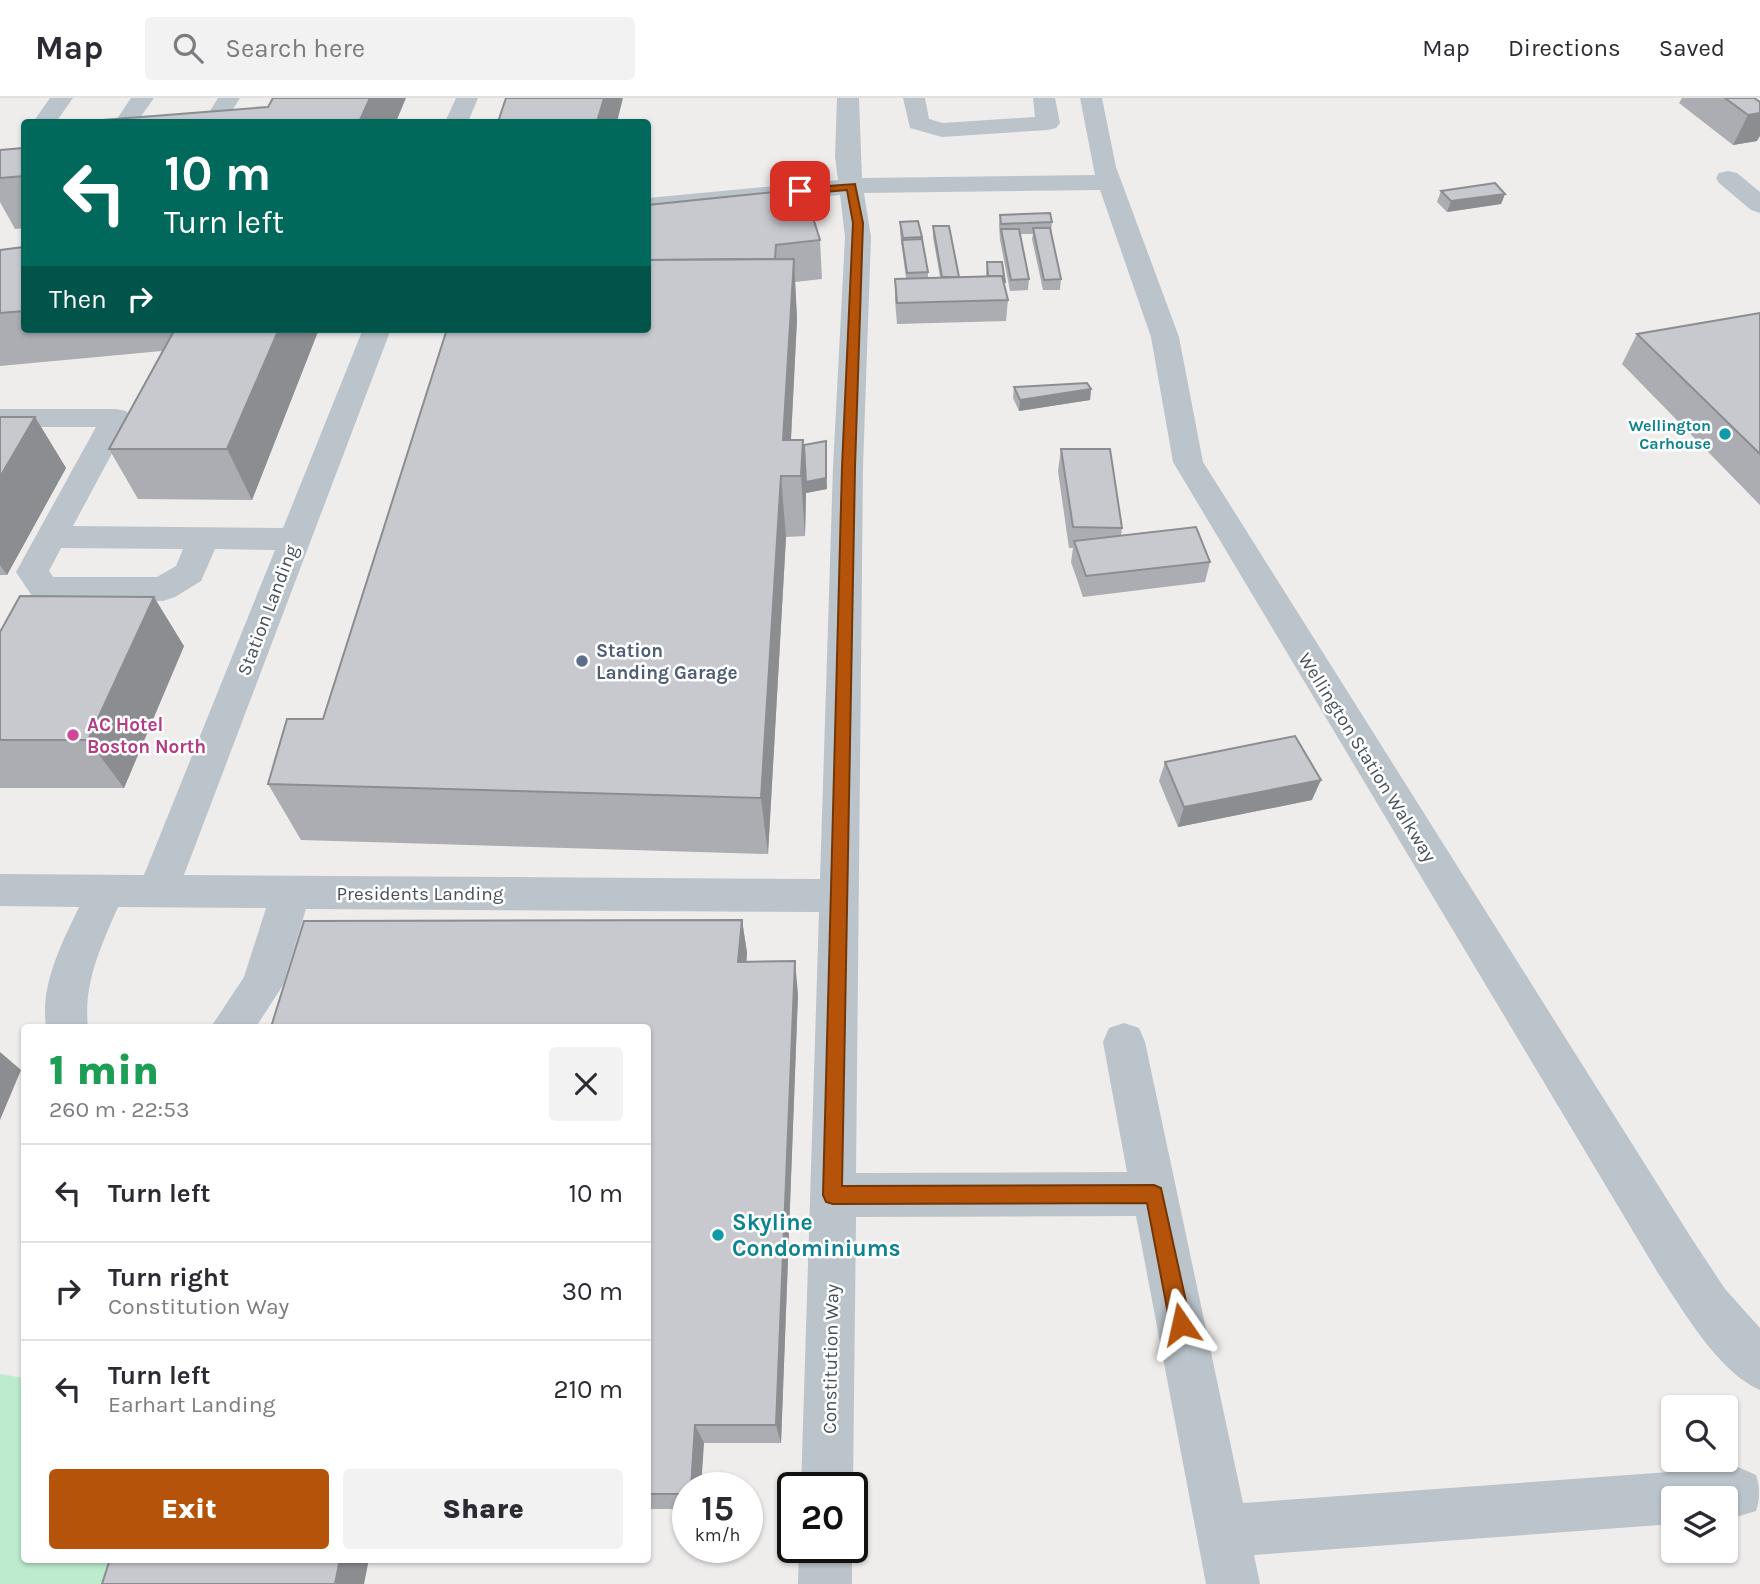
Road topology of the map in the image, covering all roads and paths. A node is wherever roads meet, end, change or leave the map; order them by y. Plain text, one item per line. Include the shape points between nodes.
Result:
1 (62, 98) edge
2 (143, 98) edge
3 (229, 98) edge
4 (467, 98) edge
5 (848, 98) edge
6 (914, 98) edge
7 (1044, 98) edge
8 (1091, 98) edge
9 (46, 119) edge
10 (128, 119) edge
11 (216, 119) edge
12 (458, 119) edge
13 (1728, 178) dead end
14 (1108, 182) junction
15 (852, 187) junction
16 (651, 205) edge
17 (1760, 205) edge
18 (375, 333) edge
19 (0, 418) edge
20 (51, 537) junction
21 (204, 538) junction
22 (295, 539) junction
23 (0, 890) edge
24 (106, 890) junction
25 (158, 890) junction
26 (291, 892) junction
27 (839, 896) junction
28 (66, 1024) edge
29 (234, 1024) edge
30 (1124, 1042) dead end
31 (1154, 1194) junction
32 (833, 1195) junction
33 (1760, 1365) edge
34 (827, 1472) edge
35 (1661, 1499) edge
36 (1222, 1531) junction
37 (826, 1563) edge
38 (825, 1584) edge
39 (1233, 1584) edge

1 - 9 street
2 - 10 street
3 - 11 street
4 - 12 street
5 - 15 street, Constitution Way via 847,157
6 - 7 street via 918,122 933,130 1048,123
8 - 14 street, Wellington Station Walkway
13 - 17 street
14 - 15 street
14 - 33 street, Wellington Station Walkway via 1160,318 1183,445 1197,479 1675,1256 1708,1306
15 - 16 street
15 - 27 street, Constitution Way via 858,237
18 - 22 street, Station Landing
19 - 20 street via 116,418
20 - 21 street
20 - 21 street via 32,572 44,588 163,589 189,573
21 - 22 street
22 - 25 street, Station Landing
23 - 24 street, Presidents Landing
24 - 25 street, Presidents Landing
24 - 28 street via 67,991
25 - 26 street, Presidents Landing
26 - 27 street, Presidents Landing
26 - 29 street via 262,985
27 - 32 street, Constitution Way
30 - 31 street
31 - 32 street
31 - 36 street
32 - 34 street, Constitution Way
35 - 36 street
36 - 39 street
37 - 38 street

